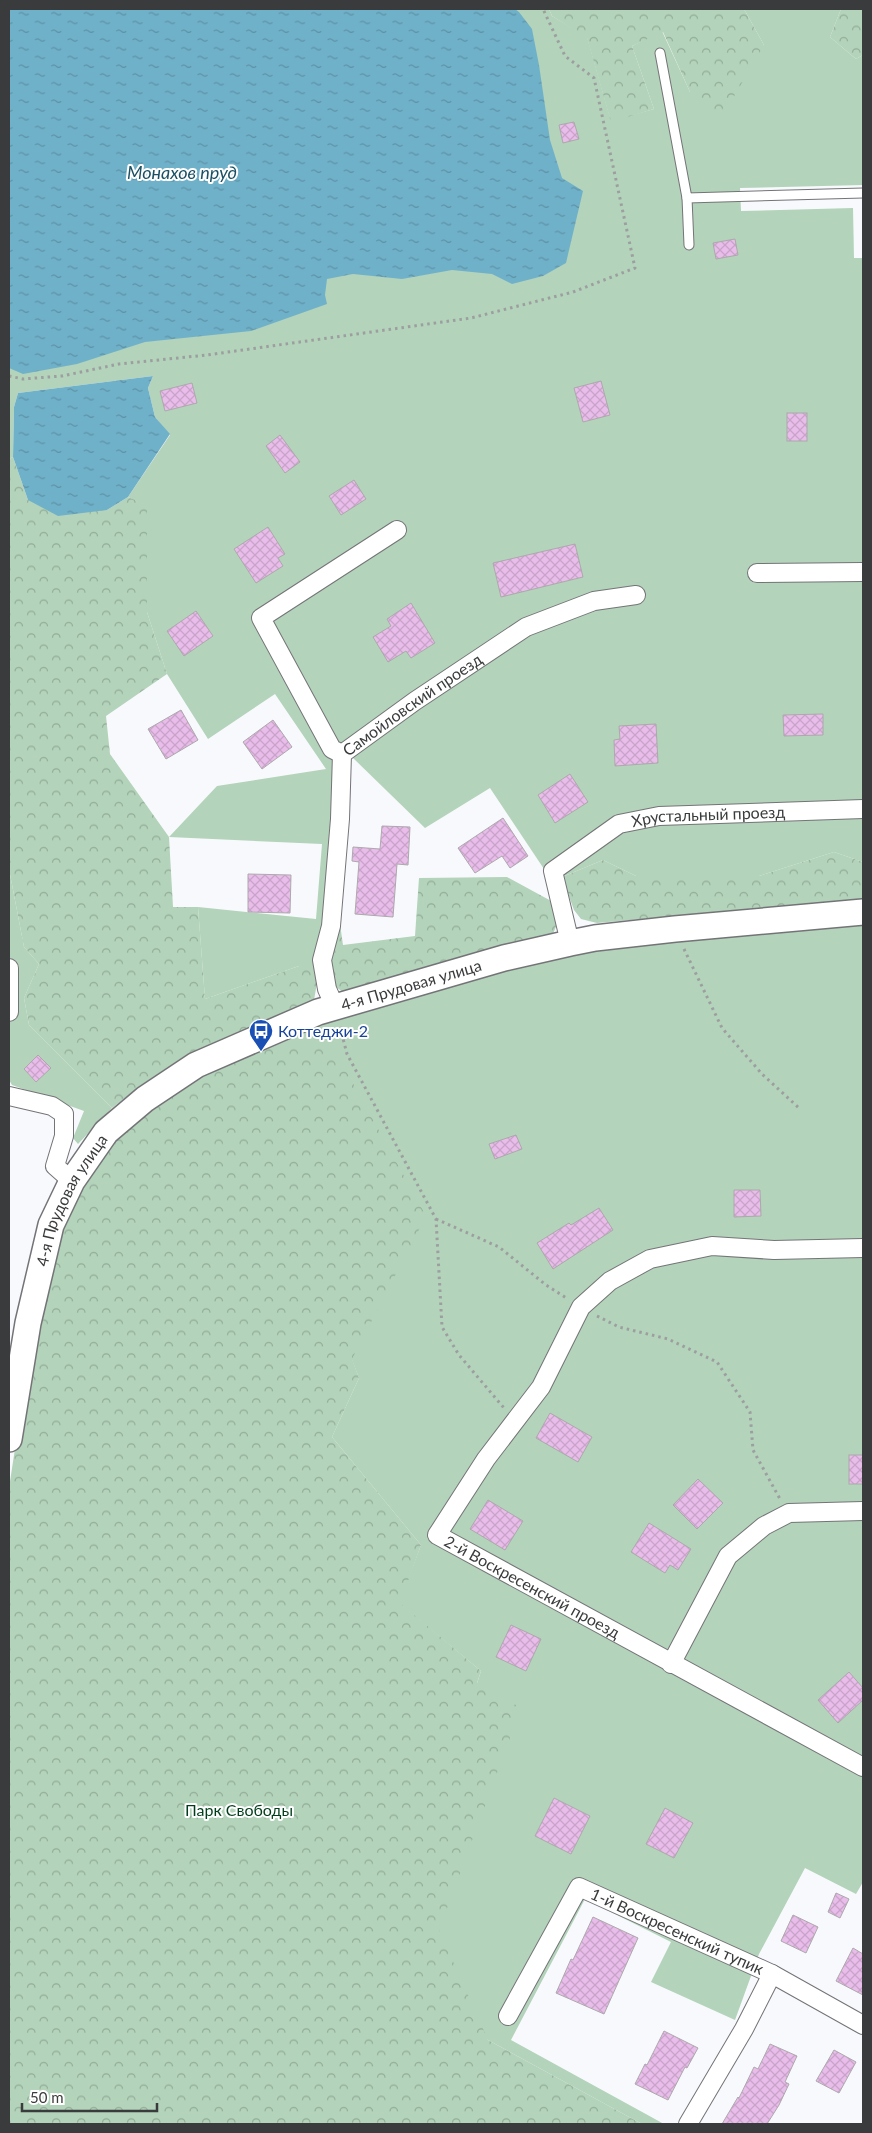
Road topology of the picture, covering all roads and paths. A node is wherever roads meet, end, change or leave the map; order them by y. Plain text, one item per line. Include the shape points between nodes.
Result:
1 (543, 9) edge
2 (660, 53) dead end
3 (863, 193) edge
4 (687, 198) junction
5 (689, 245) dead end
6 (9, 376) edge
7 (397, 530) dead end
8 (863, 572) edge
9 (757, 573) dead end
10 (636, 595) dead end
11 (342, 754) junction
12 (863, 809) edge
13 (863, 912) edge
14 (674, 929) junction
15 (570, 943) junction
16 (9, 968) edge
17 (335, 1007) junction
18 (9, 1012) edge
19 (9, 1096) edge
20 (800, 1108) dead end
21 (72, 1181) junction
22 (436, 1219) junction
23 (863, 1248) edge
24 (581, 1308) junction
25 (516, 1422) junction
26 (9, 1439) edge
27 (863, 1511) edge
28 (789, 1513) junction
29 (671, 1664) junction
30 (863, 1767) edge
31 (772, 1974) junction
32 (508, 2016) dead end
33 (863, 2025) edge
34 (688, 2124) edge

1 - 6 path via 565,56 594,78 635,268 573,292 471,318 119,364 62,376 23,379
2 - 4 lane
3 - 4 lane
4 - 5 lane
7 - 11 street via 261,618 332,749
8 - 9 street
10 - 11 street, Самойловский проезд via 594,601 526,627
11 - 17 street, Самойловский проезд via 331,926 322,960 327,989
12 - 15 street, Хрустальный проезд via 659,816 619,824 553,871
13 - 14 main road, 4-я Прудовая улица
14 - 15 main road, 4-я Прудовая улица
14 - 20 path via 722,1028 762,1074
15 - 17 main road, 4-я Прудовая улица via 504,958
16 - 18 street
17 - 21 main road, 4-я Прудовая улица via 196,1065 145,1099 106,1132
17 - 22 path via 347,1054
19 - 21 street via 52,1106 64,1114 64,1136 55,1166
21 - 26 main road, 4-я Прудовая улица via 51,1225 28,1323
22 - 24 path via 499,1247
22 - 25 path via 442,1327 459,1355
23 - 24 street, 2-й Воскресенский проезд via 774,1250 712,1246 650,1259 610,1281
24 - 25 street, 2-й Воскресенский проезд via 541,1387
24 - 28 path via 619,1327 668,1338 718,1362 750,1412 753,1450
25 - 29 street, 2-й Воскресенский проезд via 486,1459 437,1535
27 - 28 street
28 - 29 street via 764,1526 728,1556
29 - 30 street, 2-й Воскресенский проезд
31 - 32 street, 1-й Воскресенский тупик via 578,1887
31 - 33 street
31 - 34 street

